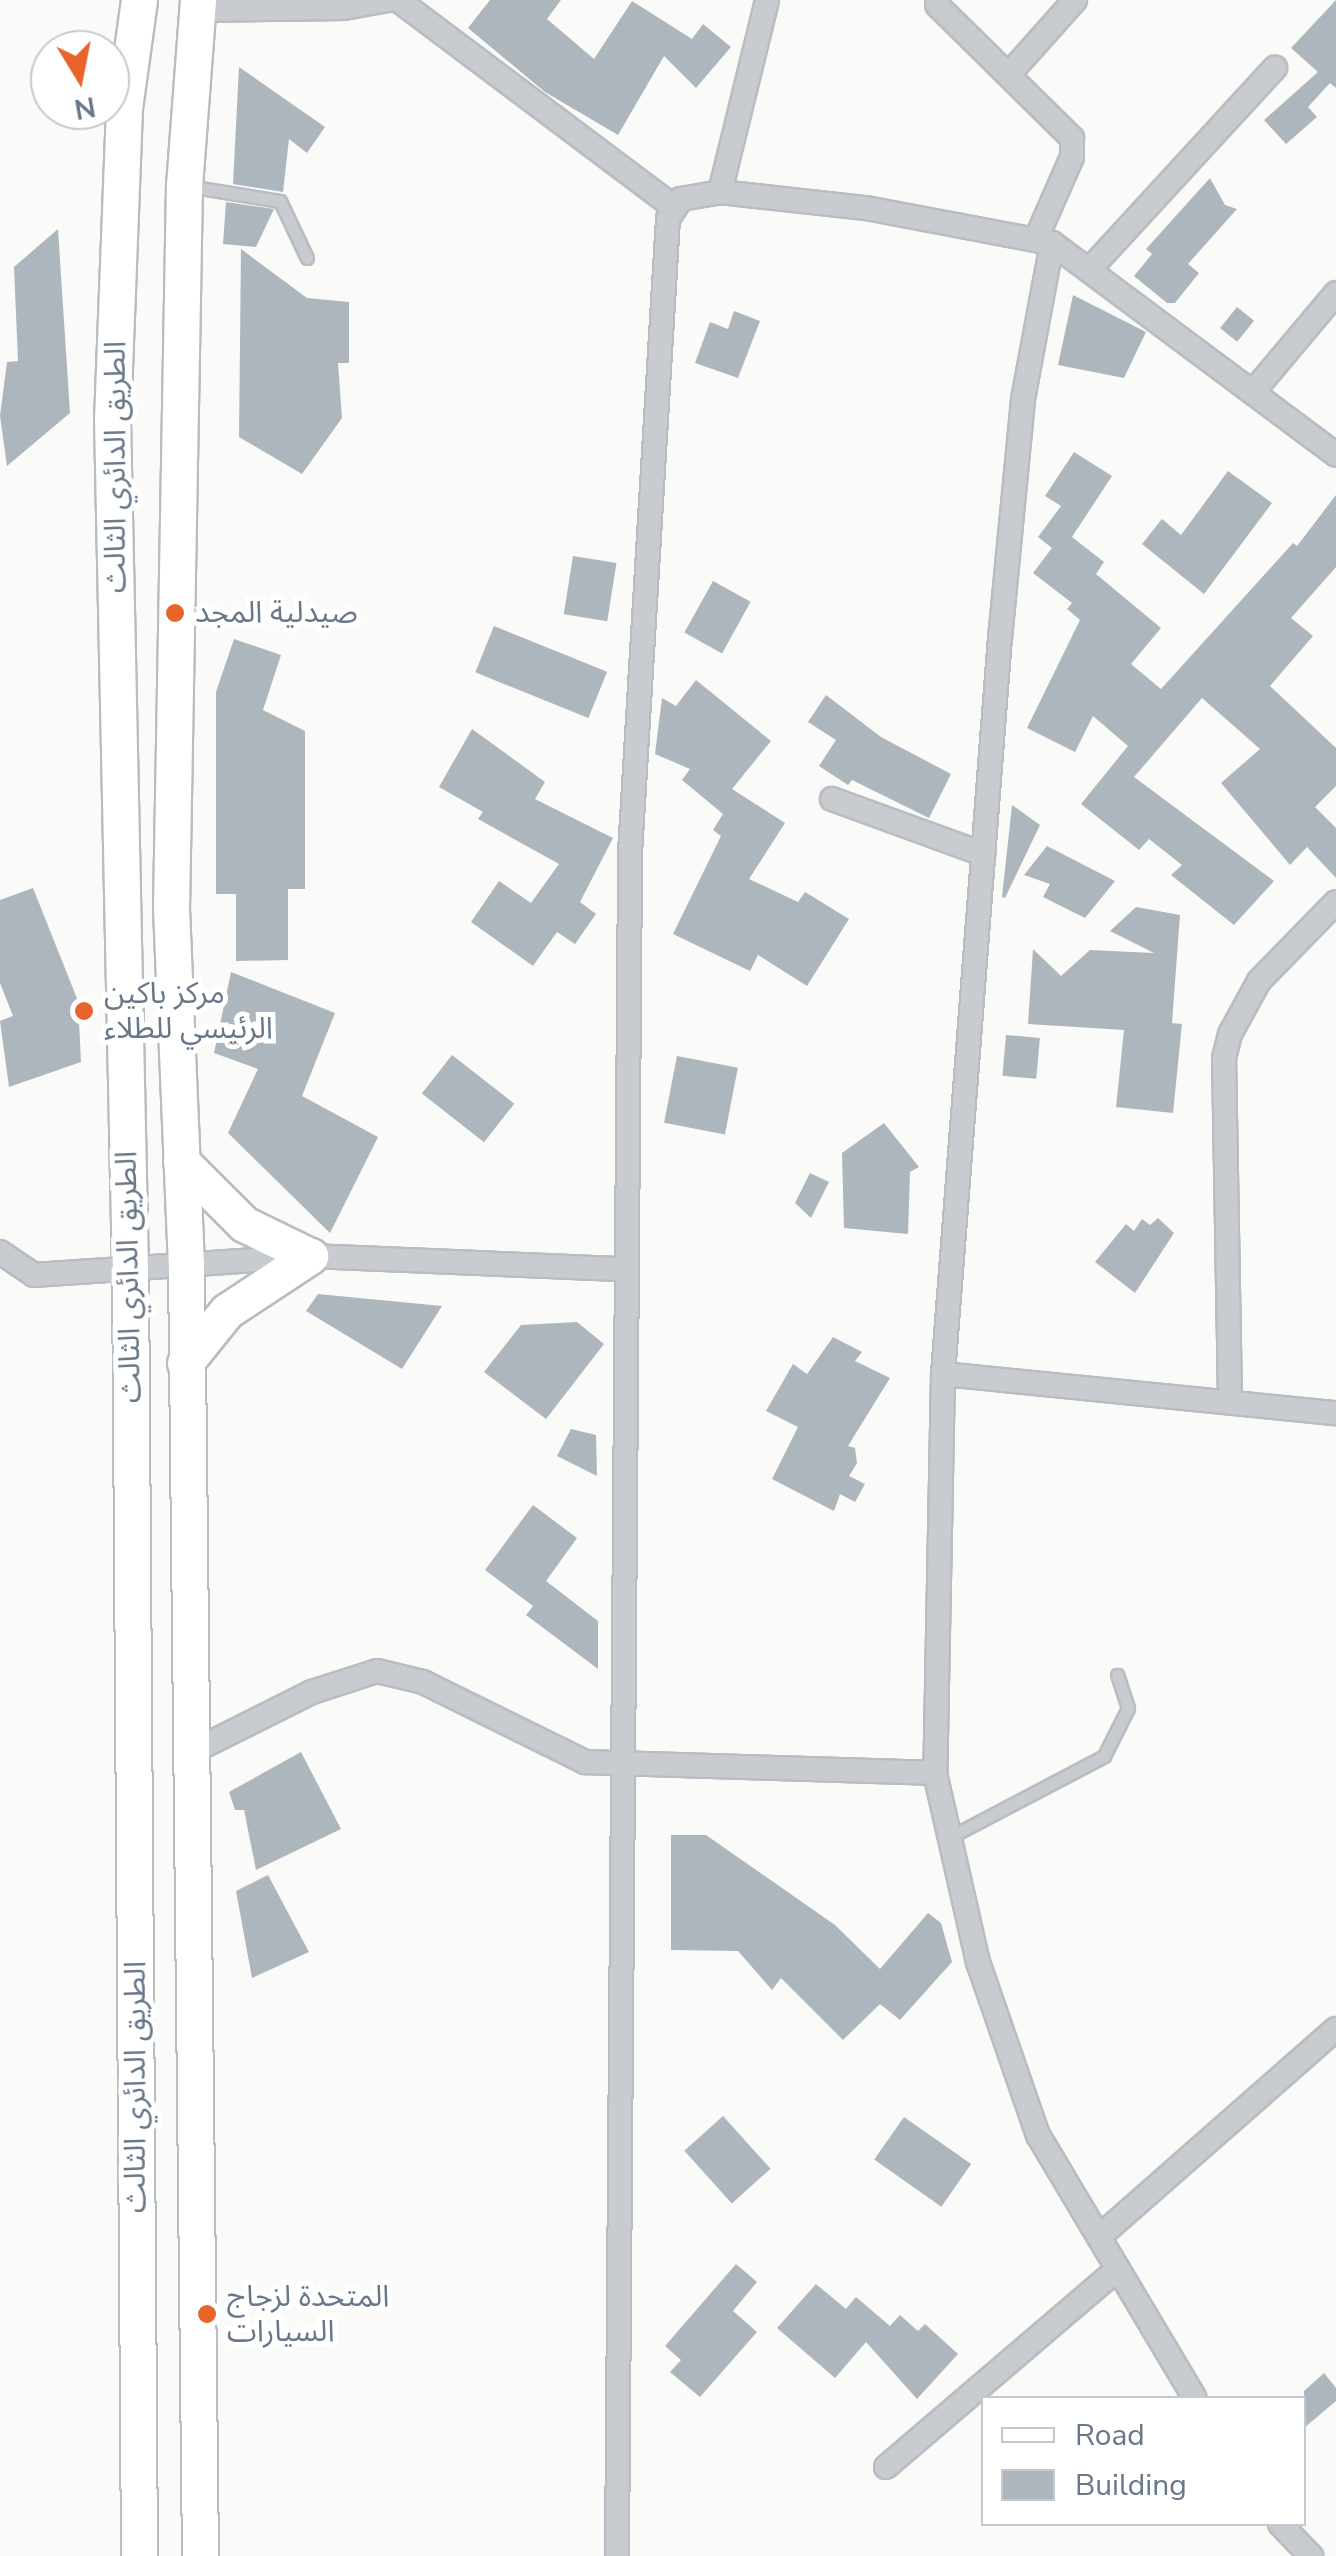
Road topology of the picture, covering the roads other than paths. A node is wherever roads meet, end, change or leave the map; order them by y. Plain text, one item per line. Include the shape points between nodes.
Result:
1 (139, 0) edge
2 (388, 0) edge
3 (398, 0) edge
4 (767, 0) edge
5 (1075, 0) edge
6 (197, 5) edge
7 (936, 6) dead end
8 (1275, 68) dead end
9 (1010, 73) junction
10 (184, 185) junction
11 (720, 192) junction
12 (674, 207) junction
13 (1044, 241) junction
14 (307, 258) dead end
15 (1089, 270) junction
16 (1336, 293) edge
17 (1253, 392) junction
18 (1336, 455) edge
19 (832, 799) dead end
20 (983, 854) junction
21 (1336, 902) edge
22 (180, 1160) junction
23 (0, 1252) edge
24 (310, 1256) junction
25 (186, 1264) junction
26 (130, 1269) junction
27 (624, 1269) junction
28 (185, 1363) junction
29 (942, 1374) junction
30 (1230, 1400) junction
31 (1336, 1413) edge
32 (1118, 1675) dead end
33 (190, 1754) junction
34 (622, 1764) junction
35 (935, 1772) junction
36 (947, 1840) junction
37 (1336, 2029) edge
38 (1099, 2236) junction
39 (1118, 2269) junction
40 (1194, 2396) edge
41 (886, 2467) dead end
42 (1282, 2526) edge
43 (140, 2556) edge
44 (200, 2556) edge
45 (617, 2556) edge
46 (1310, 2556) edge

1 - 26 main road, الطريق الدائري الثالث via 124,108 112,419
2 - 6 street via 344,8
3 - 12 street
4 - 11 street
5 - 9 street
6 - 10 main road, الطريق الدائري الثالث
7 - 9 street
8 - 15 street
9 - 13 street via 1074,147
10 - 14 lane via 280,201
10 - 22 main road, الطريق الدائري الثالث via 171,908
11 - 12 street via 690,195
11 - 13 street via 866,208
12 - 27 street via 668,219 630,853
13 - 15 street
13 - 20 street via 1023,400
15 - 17 street
16 - 17 street
17 - 18 street
19 - 20 street
20 - 29 street
21 - 30 street via 1259,981 1224,1058
22 - 24 main road via 244,1224
22 - 25 main road, الطريق الدائري الثالث
23 - 26 street via 34,1275
24 - 25 street
24 - 27 street
24 - 28 main road via 227,1310
25 - 26 street
25 - 28 main road, الطريق الدائري الثالث
26 - 43 main road, الطريق الدائري الثالث
27 - 34 street
28 - 33 main road, الطريق الدائري الثالث
29 - 30 street
29 - 35 street
30 - 31 street
32 - 36 lane via 1128,1708 1104,1756
33 - 34 street via 312,1692 376,1671 423,1682 585,1762
33 - 44 main road, الطريق الدائري الثالث
34 - 35 street
34 - 45 street
35 - 36 street
36 - 38 street via 1008,2062 1038,2136
37 - 38 street
38 - 39 street
39 - 40 street
39 - 41 street
42 - 46 street

